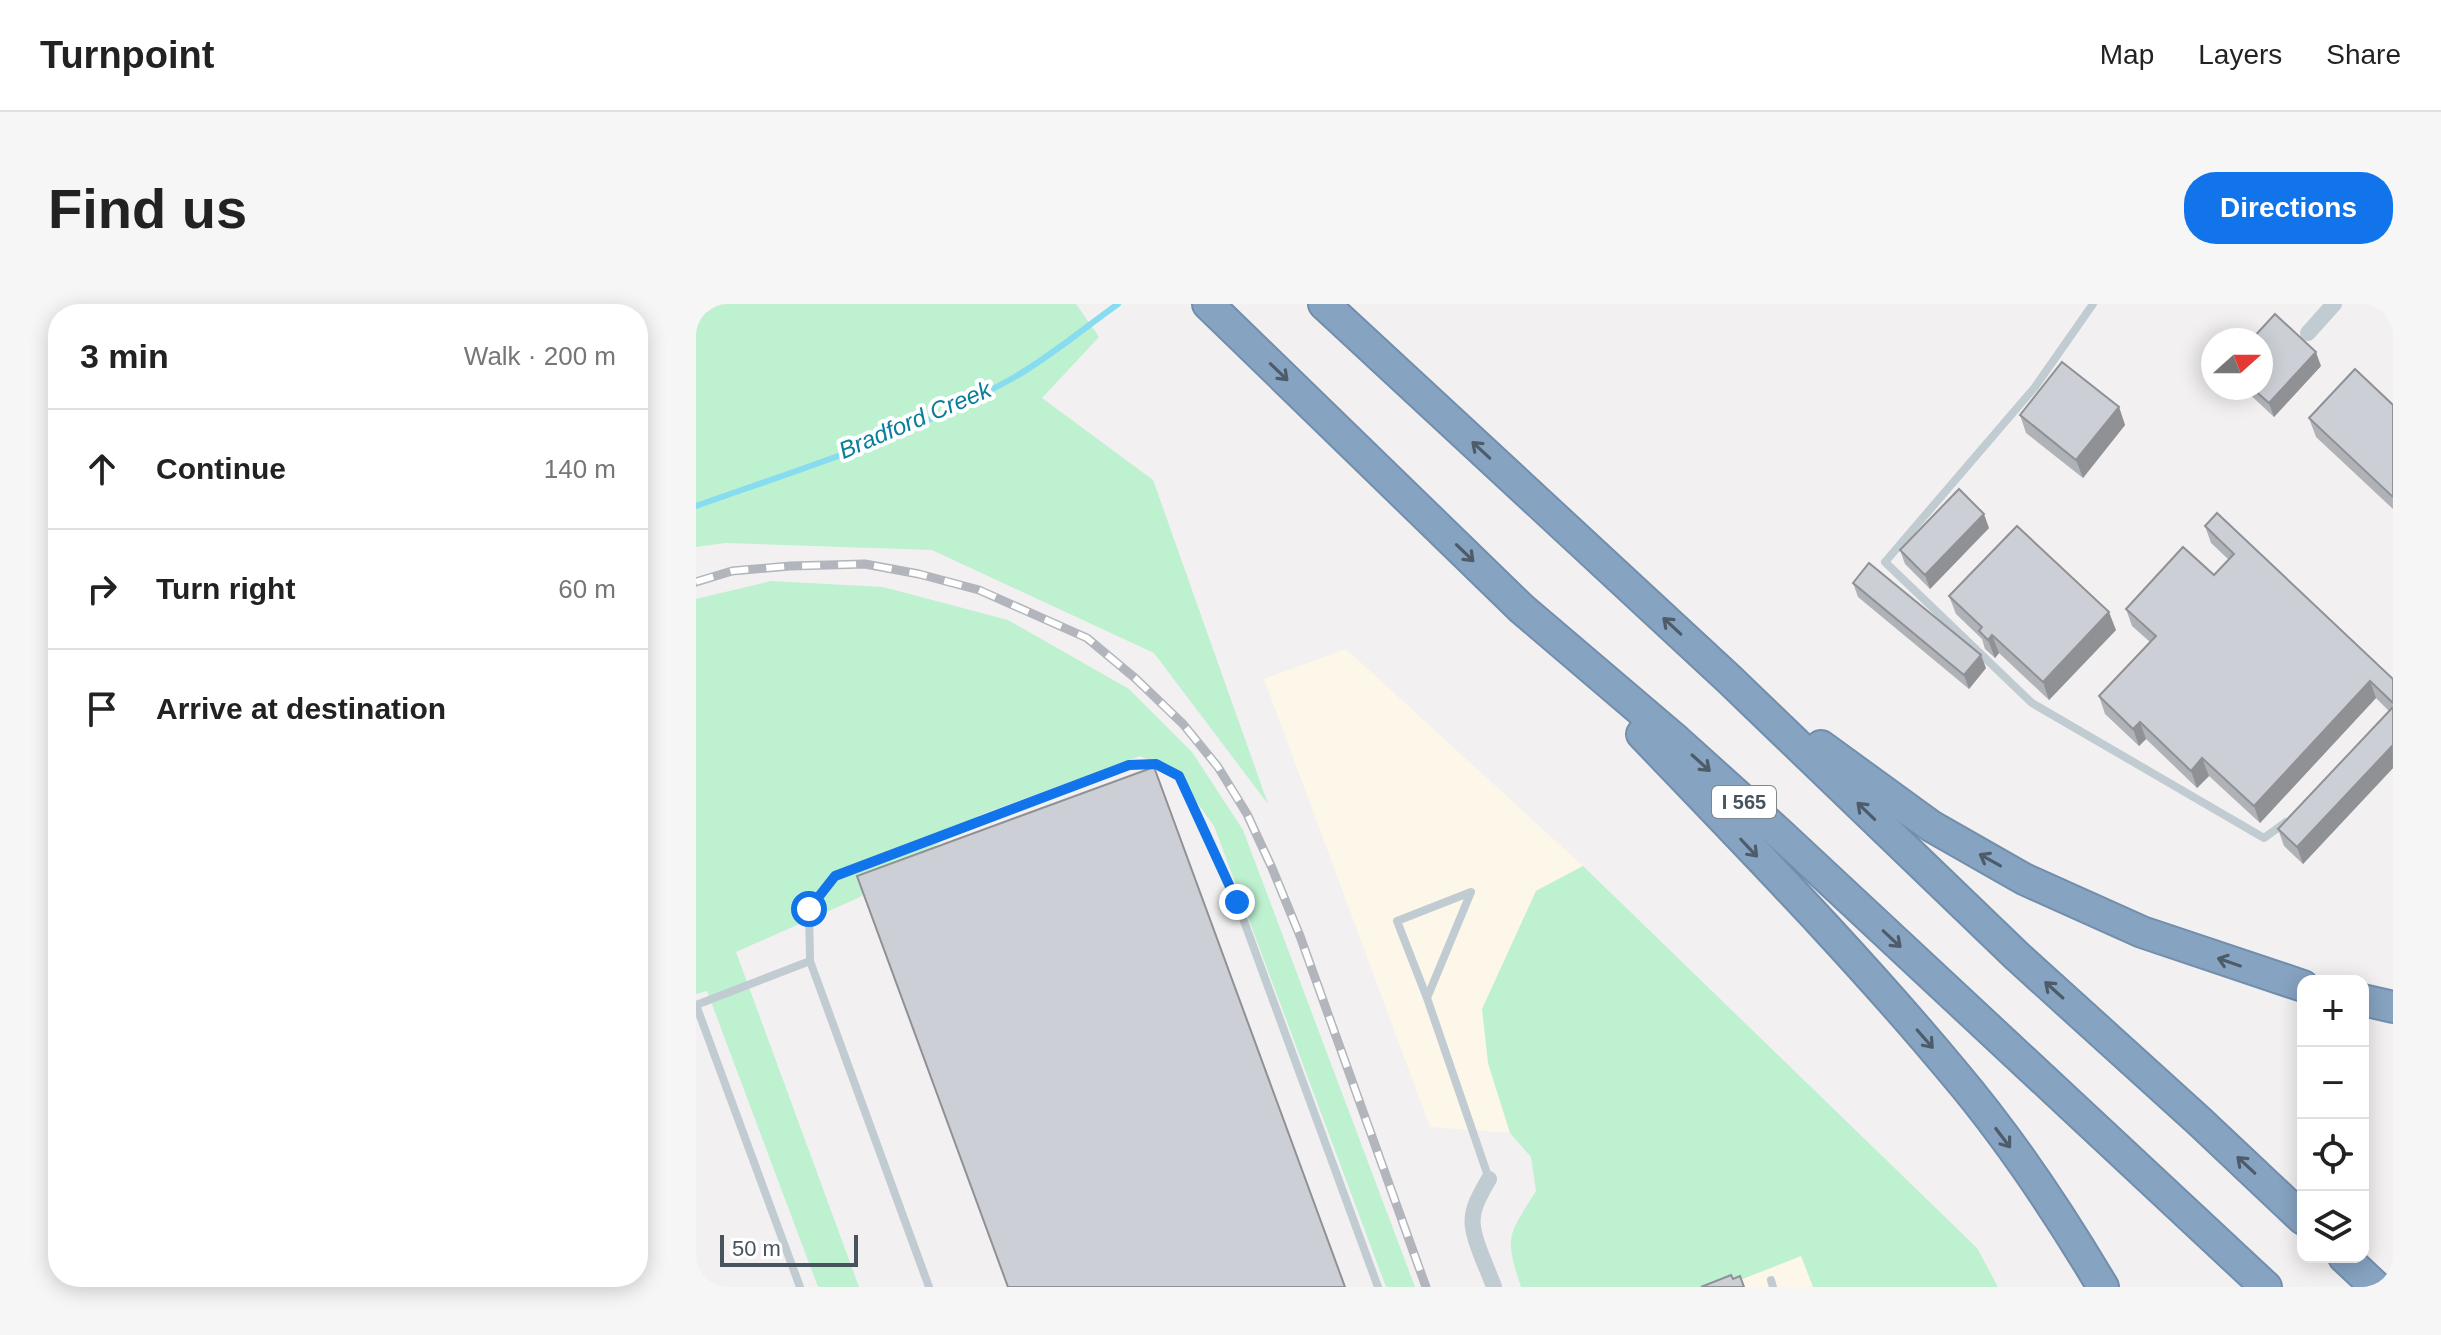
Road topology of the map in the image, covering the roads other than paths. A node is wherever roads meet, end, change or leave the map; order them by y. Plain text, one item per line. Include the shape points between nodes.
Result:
1 (1324, 304) edge
2 (2093, 304) edge
3 (2334, 304) edge
4 (1216, 311) edge
5 (2308, 333) dead end
6 (1522, 609) junction
7 (1729, 679) junction
8 (2289, 818) edge
9 (810, 961) junction
10 (2297, 984) edge
11 (1427, 998) junction
12 (2369, 1001) edge
13 (696, 1005) edge
14 (2393, 1007) edge
15 (1489, 1179) joint
16 (2297, 1213) edge
17 (2350, 1263) edge
18 (800, 1287) edge
19 (929, 1287) edge
20 (1378, 1287) edge
21 (1494, 1287) edge
22 (2103, 1287) edge
23 (2266, 1287) edge
24 (2376, 1287) edge

7 -> 1 highway
2 - 8 lane via 2035,387 1885,562 2032,703 2264,838
3 - 5 street
4 -> 6 highway, I 565
6 -> 22 highway via 1956,1075 2022,1163
6 -> 23 highway, I 565 via 1779,833
10 -> 7 highway via 2142,932 2024,879 1931,826
16 -> 7 highway via 2018,957
9 - 13 lane
9 - 19 lane
9 - 20 lane via 809,909 835,876 1129,765 1156,764 1179,776 1237,902
11 - 11 lane via 1454,932 1471,892 1397,921
11 - 15 lane
12 - 14 highway
13 - 18 lane
15 - 21 street via 1473,1226
17 - 24 highway

